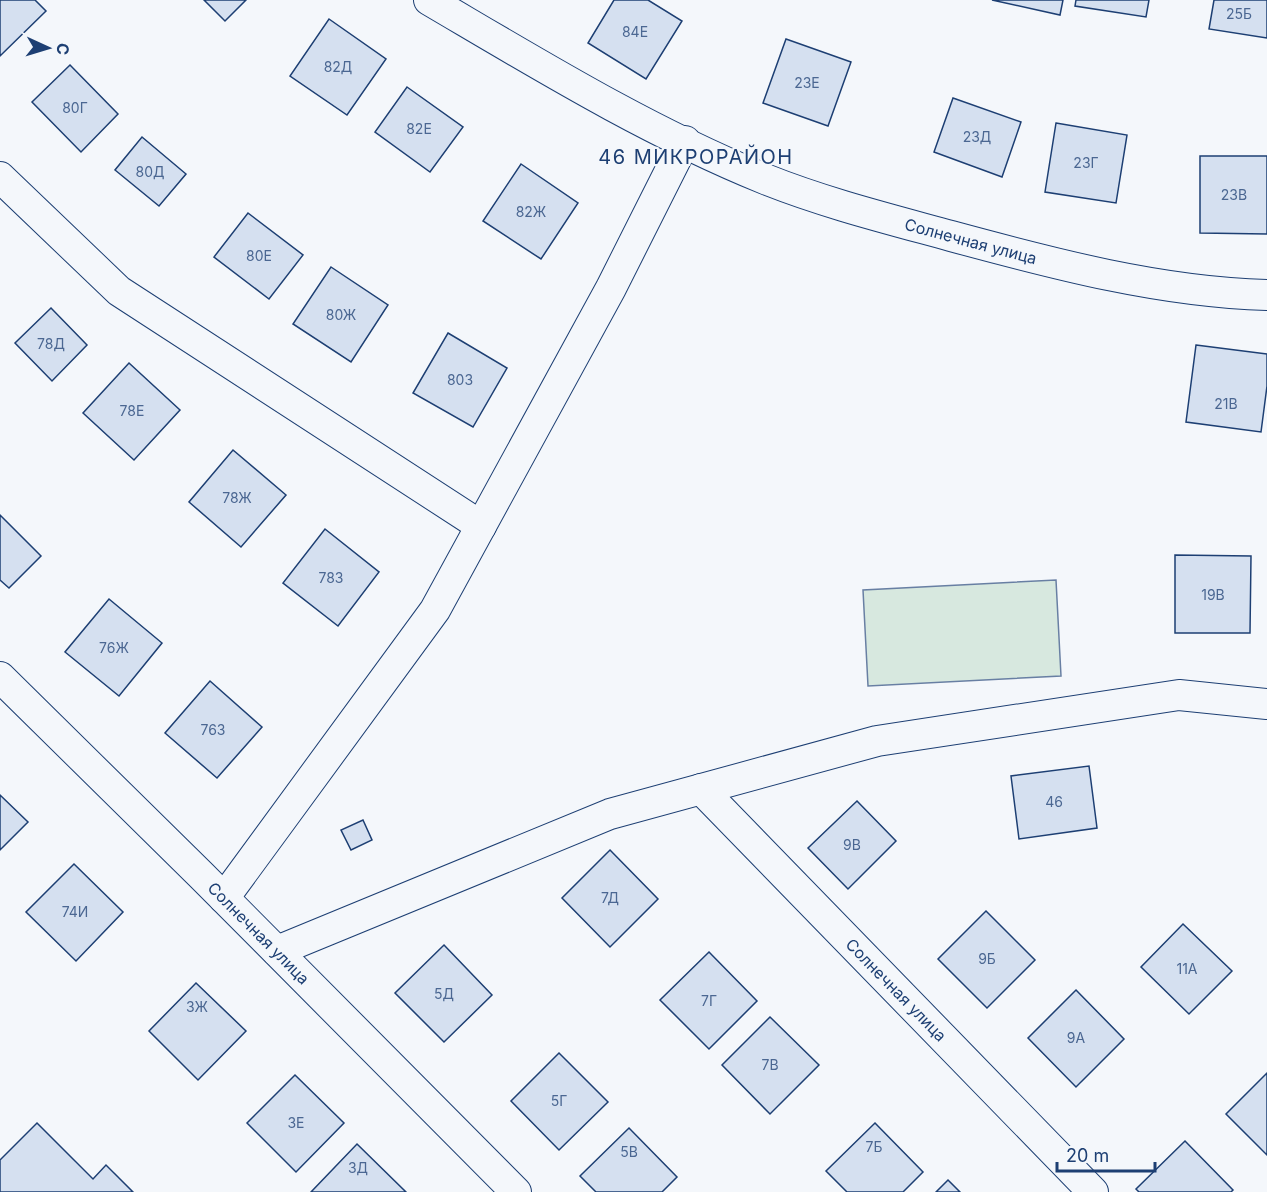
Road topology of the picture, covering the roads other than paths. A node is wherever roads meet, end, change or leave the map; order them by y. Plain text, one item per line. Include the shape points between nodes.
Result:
1 (429, 0) edge
2 (685, 141) junction
3 (0, 177) edge
4 (1267, 295) edge
5 (481, 526) junction
6 (0, 677) edge
7 (1267, 704) edge
8 (701, 789) junction
9 (224, 898) junction
10 (277, 951) junction
11 (516, 1192) edge
12 (1093, 1192) edge

1 - 2 street, Солнечная улица via 614,108
2 - 4 street, Солнечная улица via 765,179 882,218 1042,261 1220,294
2 - 5 street via 611,288
3 - 5 street via 119,291
5 - 9 street via 435,610
6 - 9 street, Солнечная улица
7 - 8 street via 1179,695 877,741
8 - 10 street via 610,814
8 - 12 street, Солнечная улица
9 - 10 street, Солнечная улица
10 - 11 street, Солнечная улица

